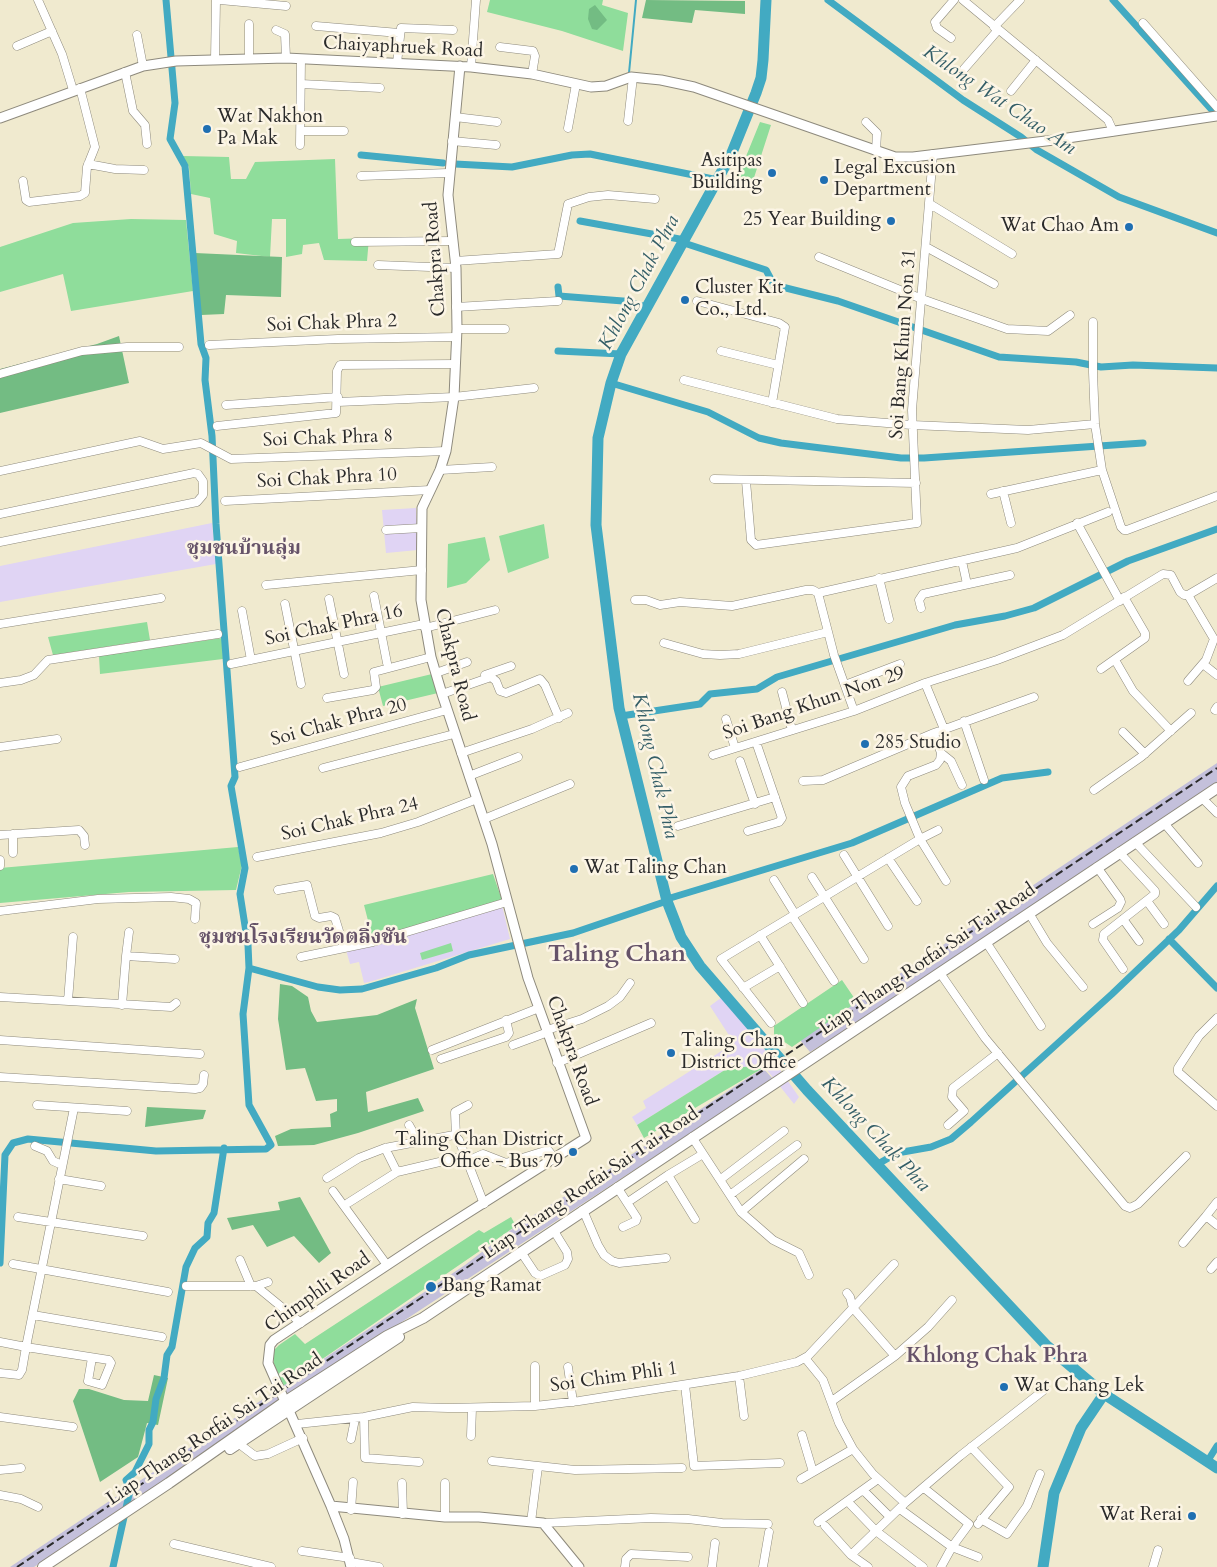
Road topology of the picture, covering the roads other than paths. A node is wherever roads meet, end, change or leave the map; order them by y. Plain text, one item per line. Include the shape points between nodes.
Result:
1 (38, 0) edge
2 (216, 0) edge
3 (220, 0) edge
4 (476, 0) edge
5 (954, 0) edge
6 (963, 0) edge
7 (1020, 0) edge
8 (286, 6) dead end
9 (1143, 23) dead end
10 (250, 24) dead end
11 (316, 26) dead end
12 (996, 29) junction
13 (276, 30) dead end
14 (453, 30) dead end
15 (52, 31) junction
16 (398, 33) junction
17 (137, 35) dead end
18 (951, 38) dead end
19 (17, 46) dead end
20 (500, 47) dead end
21 (286, 58) junction
22 (249, 59) junction
23 (301, 59) junction
24 (215, 60) junction
25 (1036, 60) junction
26 (397, 63) junction
27 (143, 66) junction
28 (460, 66) junction
29 (471, 67) junction
30 (964, 69) dead end
31 (126, 72) junction
32 (532, 74) junction
33 (633, 77) junction
34 (301, 84) junction
35 (576, 84) junction
36 (380, 88) dead end
37 (76, 89) junction
38 (1011, 91) dead end
39 (1217, 107) edge
40 (1217, 116) edge
41 (454, 117) junction
42 (0, 118) edge
43 (628, 121) dead end
44 (497, 122) dead end
45 (866, 122) dead end
46 (568, 128) dead end
47 (300, 131) junction
48 (344, 131) dead end
49 (1112, 131) junction
50 (452, 141) junction
51 (147, 144) dead end
52 (300, 145) dead end
53 (496, 145) dead end
54 (876, 152) junction
55 (933, 154) junction
56 (88, 164) junction
57 (144, 170) dead end
58 (448, 173) junction
59 (361, 176) dead end
60 (23, 181) dead end
61 (655, 199) dead end
62 (930, 204) junction
63 (452, 241) junction
64 (355, 242) dead end
65 (926, 247) junction
66 (1012, 254) dead end
67 (819, 257) dead end
68 (456, 265) junction
69 (378, 266) dead end
70 (994, 284) dead end
71 (922, 300) junction
72 (558, 301) dead end
73 (697, 301) dead end
74 (456, 307) junction
75 (1070, 316) dead end
76 (1093, 322) dead end
77 (505, 329) dead end
78 (456, 333) junction
79 (209, 345) dead end
80 (178, 347) dead end
81 (721, 351) dead end
82 (455, 364) junction
83 (778, 365) junction
84 (0, 374) edge
85 (684, 380) dead end
86 (534, 388) dead end
87 (454, 397) junction
88 (338, 399) junction
89 (772, 404) junction
90 (226, 405) dead end
91 (1095, 424) junction
92 (912, 425) junction
93 (217, 426) dead end
94 (446, 451) junction
95 (492, 467) dead end
96 (440, 470) junction
97 (1102, 470) junction
98 (0, 471) edge
99 (714, 479) dead end
100 (746, 481) junction
101 (916, 483) junction
102 (430, 490) junction
103 (1004, 492) junction
104 (991, 494) dead end
105 (1217, 496) edge
106 (225, 501) dead end
107 (1108, 512) dead end
108 (0, 514) edge
109 (1011, 523) dead end
110 (1077, 523) junction
111 (421, 528) junction
112 (386, 530) dead end
113 (0, 542) edge
114 (962, 561) junction
115 (422, 570) junction
116 (1010, 575) dead end
117 (879, 578) junction
118 (1217, 578) edge
119 (967, 584) junction
120 (266, 585) dead end
121 (818, 593) junction
122 (1188, 595) junction
123 (374, 596) dead end
124 (161, 598) dead end
125 (329, 599) dead end
126 (1122, 599) junction
127 (635, 600) dead end
128 (285, 604) dead end
129 (921, 608) dead end
130 (495, 610) dead end
131 (242, 611) dead end
132 (889, 619) dead end
133 (0, 624) edge
134 (425, 626) junction
135 (828, 632) junction
136 (380, 633) junction
137 (218, 634) dead end
138 (338, 641) junction
139 (664, 643) dead end
140 (294, 651) junction
141 (432, 657) junction
142 (251, 660) junction
143 (1115, 660) junction
144 (467, 662) dead end
145 (387, 663) dead end
146 (231, 664) dead end
147 (900, 664) dead end
148 (1203, 664) junction
149 (511, 666) dead end
150 (1101, 669) dead end
151 (436, 673) junction
152 (344, 674) dead end
153 (1217, 675) edge
154 (1188, 681) dead end
155 (0, 683) edge
156 (926, 683) junction
157 (301, 684) dead end
158 (845, 685) junction
159 (441, 692) junction
160 (782, 692) dead end
161 (327, 698) dead end
162 (1034, 698) dead end
163 (447, 710) junction
164 (854, 711) junction
165 (568, 713) dead end
166 (1191, 713) dead end
167 (559, 718) junction
168 (726, 719) dead end
169 (964, 721) junction
170 (944, 729) junction
171 (792, 730) junction
172 (1171, 731) junction
173 (1123, 732) dead end
174 (934, 733) junction
175 (454, 734) junction
176 (57, 739) dead end
177 (756, 742) junction
178 (0, 747) edge
179 (735, 748) junction
180 (461, 753) junction
181 (941, 754) junction
182 (1145, 754) junction
183 (713, 755) dead end
184 (518, 758) dead end
185 (740, 761) dead end
186 (240, 767) dead end
187 (323, 768) dead end
188 (469, 776) junction
189 (984, 780) dead end
190 (803, 782) dead end
191 (570, 784) dead end
192 (962, 784) dead end
193 (1217, 788) edge
194 (1094, 790) dead end
195 (775, 797) junction
196 (1202, 798) junction
197 (477, 799) junction
198 (755, 804) junction
199 (1217, 813) edge
200 (484, 819) junction
201 (1164, 823) junction
202 (678, 826) dead end
203 (938, 830) dead end
204 (748, 831) dead end
205 (13, 834) junction
206 (0, 835) edge
207 (920, 839) junction
208 (1135, 842) junction
209 (86, 845) dead end
210 (1119, 852) junction
211 (13, 853) dead end
212 (844, 855) dead end
213 (257, 857) dead end
214 (888, 858) junction
215 (0, 860) edge
216 (1198, 863) dead end
217 (0, 866) edge
218 (1097, 867) junction
219 (857, 876) junction
220 (812, 877) dead end
221 (774, 880) dead end
222 (946, 881) dead end
223 (278, 890) dead end
224 (824, 896) junction
225 (917, 901) dead end
226 (1147, 901) junction
227 (506, 902) junction
228 (1196, 907) dead end
229 (0, 911) edge
230 (1029, 913) junction
231 (793, 915) junction
232 (195, 919) dead end
233 (1123, 919) junction
234 (1093, 924) dead end
235 (1164, 924) dead end
236 (888, 926) dead end
237 (129, 932) dead end
238 (760, 935) junction
239 (73, 937) dead end
240 (1139, 940) dead end
241 (986, 942) junction
242 (344, 948) junction
243 (126, 956) junction
244 (301, 957) dead end
245 (175, 959) dead end
246 (864, 959) dead end
247 (780, 966) junction
248 (1123, 969) dead end
249 (940, 973) junction
250 (834, 981) dead end
251 (630, 983) dead end
252 (1083, 987) dead end
253 (743, 988) junction
254 (0, 998) edge
255 (68, 1001) junction
256 (176, 1003) dead end
257 (803, 1003) dead end
258 (122, 1004) junction
259 (539, 1008) junction
260 (1217, 1018) edge
261 (506, 1020) junction
262 (651, 1023) dead end
263 (771, 1023) dead end
264 (1042, 1026) dead end
265 (547, 1031) junction
266 (0, 1040) edge
267 (513, 1045) dead end
268 (432, 1050) dead end
269 (998, 1053) junction
270 (200, 1054) dead end
271 (441, 1060) dead end
272 (557, 1063) junction
273 (204, 1075) dead end
274 (0, 1077) edge
275 (37, 1105) dead end
276 (468, 1105) dead end
277 (1217, 1106) edge
278 (73, 1110) junction
279 (127, 1111) dead end
280 (948, 1124) dead end
281 (409, 1126) dead end
282 (784, 1131) dead end
283 (694, 1137) junction
284 (586, 1138) joint
285 (458, 1139) junction
286 (418, 1141) junction
287 (797, 1145) dead end
288 (35, 1146) dead end
289 (385, 1148) junction
290 (703, 1154) junction
291 (1186, 1156) dead end
292 (466, 1158) junction
293 (555, 1159) junction
294 (804, 1159) dead end
295 (62, 1164) junction
296 (397, 1172) junction
297 (668, 1175) junction
298 (327, 1178) dead end
299 (59, 1179) junction
300 (721, 1179) junction
301 (101, 1186) dead end
302 (617, 1187) junction
303 (333, 1191) dead end
304 (730, 1195) junction
305 (628, 1202) junction
306 (1217, 1202) edge
307 (348, 1203) dead end
308 (484, 1204) junction
309 (583, 1210) junction
310 (741, 1212) junction
311 (1206, 1216) junction
312 (18, 1217) dead end
313 (695, 1219) dead end
314 (50, 1223) junction
315 (1217, 1225) edge
316 (623, 1227) dead end
317 (554, 1231) junction
318 (143, 1236) dead end
319 (1183, 1244) dead end
320 (521, 1252) junction
321 (666, 1258) dead end
322 (240, 1260) dead end
323 (1217, 1262) edge
324 (13, 1264) dead end
325 (894, 1264) dead end
326 (387, 1265) junction
327 (41, 1269) junction
328 (1210, 1269) dead end
329 (809, 1275) dead end
330 (268, 1282) dead end
331 (186, 1286) dead end
332 (253, 1286) junction
333 (168, 1292) dead end
334 (846, 1293) dead end
335 (952, 1300) dead end
336 (853, 1308) junction
337 (33, 1315) junction
338 (301, 1323) junction
339 (162, 1337) dead end
340 (0, 1342) edge
341 (26, 1347) junction
342 (895, 1356) junction
343 (92, 1358) dead end
344 (805, 1358) junction
345 (535, 1366) dead end
346 (568, 1367) dead end
347 (0, 1373) edge
348 (739, 1376) junction
349 (685, 1385) junction
350 (1044, 1390) dead end
351 (832, 1401) junction
352 (573, 1402) junction
353 (288, 1405) junction
354 (535, 1406) junction
355 (472, 1408) junction
356 (744, 1416) dead end
357 (0, 1417) edge
358 (364, 1418) junction
359 (355, 1419) junction
360 (297, 1424) junction
361 (74, 1427) dead end
362 (802, 1435) dead end
363 (471, 1436) dead end
364 (303, 1438) junction
365 (351, 1439) dead end
366 (238, 1443) junction
367 (971, 1447) junction
368 (853, 1449) junction
369 (492, 1461) dead end
370 (419, 1462) dead end
371 (780, 1463) dead end
372 (538, 1467) junction
373 (21, 1468) dead end
374 (682, 1468) dead end
375 (0, 1470) edge
376 (813, 1472) junction
377 (1040, 1474) dead end
378 (878, 1478) junction
379 (801, 1479) dead end
380 (353, 1482) dead end
381 (446, 1482) dead end
382 (402, 1483) dead end
383 (924, 1488) junction
384 (865, 1492) dead end
385 (0, 1495) edge
386 (851, 1505) dead end
387 (331, 1506) junction
388 (902, 1506) junction
389 (38, 1507) dead end
390 (351, 1510) junction
391 (127, 1514) junction
392 (403, 1514) junction
393 (445, 1517) junction
394 (890, 1517) junction
395 (116, 1521) junction
396 (531, 1522) junction
397 (543, 1523) junction
398 (876, 1530) junction
399 (715, 1542) dead end
400 (174, 1544) dead end
401 (952, 1547) junction
402 (302, 1550) dead end
403 (1158, 1550) dead end
404 (851, 1554) junction
405 (688, 1557) dead end
406 (978, 1557) dead end
407 (351, 1562) edge
408 (43, 1567) edge
409 (53, 1567) edge
410 (271, 1567) edge
411 (379, 1567) edge
412 (579, 1567) edge
413 (625, 1567) edge
414 (712, 1567) edge
415 (763, 1567) edge
416 (868, 1567) edge
417 (923, 1567) edge
418 (941, 1567) edge
419 (1153, 1567) edge

1 - 15 street
2 - 24 street
3 - 8 street
4 - 29 street
5 - 18 street via 935,22 937,28
6 - 12 street
7 - 12 street
9 - 39 street
10 - 22 street
11 - 16 street
12 - 25 street
12 - 30 street
13 - 21 street via 285,34
14 - 16 street via 404,27
15 - 19 street
15 - 37 street
16 - 26 street
17 - 27 street
20 - 32 street via 533,51
21 - 22 street, Chaiyaphruek Road
21 - 23 street, Chaiyaphruek Road
22 - 24 street, Chaiyaphruek Road
23 - 26 street, Chaiyaphruek Road
23 - 34 street
24 - 27 street, Chaiyaphruek Road
25 - 38 street
25 - 49 street via 1108,120
26 - 28 street, Chaiyaphruek Road
27 - 31 street, Chaiyaphruek Road
28 - 29 street, Chaiyaphruek Road
28 - 41 street, Chakpra Road
29 - 32 street, Chaiyaphruek Road
31 - 37 street, Chaiyaphruek Road
31 - 51 street via 133,111 145,125
32 - 35 street, Chaiyaphruek Road
33 - 35 street, Chaiyaphruek Road via 597,87
33 - 43 street
33 - 54 street, Chaiyaphruek Road via 694,87
34 - 36 street
34 - 47 street
35 - 46 street
37 - 42 street, Chaiyaphruek Road
37 - 56 street via 94,142 94,152
40 - 49 street, Chaiyaphruek Road
41 - 44 street
41 - 50 street, Chakpra Road
45 - 54 street via 877,133
47 - 48 street
47 - 52 street
49 - 55 street, Chaiyaphruek Road
50 - 53 street
50 - 58 street, Chakpra Road
54 - 55 street, Chaiyaphruek Road via 895,156
55 - 62 street, Soi Bang Khun Non 31
56 - 57 street
56 - 60 street via 86,190 80,196 27,202
58 - 59 street
58 - 63 street, Chakpra Road
61 - 68 street via 608,195 568,204 558,254
62 - 65 street, Soi Bang Khun Non 31
62 - 66 street
63 - 64 street
63 - 68 street, Chakpra Road
65 - 70 street
65 - 71 street, Soi Bang Khun Non 31
67 - 71 street
68 - 69 street
68 - 74 street, Chakpra Road
71 - 75 street via 989,324 1026,331 1048,331
71 - 92 street, Soi Bang Khun Non 31
72 - 74 street
73 - 83 street via 783,325 785,330
74 - 78 street, Chakpra Road
76 - 91 street
77 - 78 street, Soi Chak Phra 2
78 - 79 street, Soi Chak Phra 2
78 - 82 street, Chakpra Road
80 - 84 street via 87,350
81 - 83 street
82 - 87 street, Chakpra Road
82 - 88 street via 340,366 337,371
83 - 89 street
85 - 89 street
86 - 87 street
87 - 88 street
87 - 94 street, Chakpra Road
88 - 90 street
88 - 93 street via 337,412 333,414
89 - 92 street via 837,419
91 - 92 street via 1028,430
91 - 97 street
92 - 101 street, Soi Bang Khun Non 31
94 - 96 street, Chakpra Road
94 - 98 street, Soi Chak Phra 8 via 231,460 201,442 164,449 140,441
95 - 96 street
96 - 102 street, Chakpra Road
97 - 103 street
97 - 105 street via 1124,530
99 - 100 street
100 - 101 street
100 - 101 street, Soi Bang Khun Non 31 via 751,540 756,545 915,524 918,519
102 - 106 street, Soi Chak Phra 10
102 - 111 street, Chakpra Road via 422,508
103 - 104 street
103 - 109 street
107 - 110 street
108 - 113 street via 194,473 203,481 203,495 197,502
110 - 114 street via 1017,548
110 - 126 street
111 - 112 street
111 - 115 street, Chakpra Road
114 - 117 street
114 - 119 street
115 - 120 street
115 - 134 street, Chakpra Road via 421,600
116 - 119 street
117 - 121 street
117 - 132 street
118 - 122 street
119 - 129 street via 923,594 919,600
121 - 127 street via 806,590 732,606 680,602 660,605
121 - 135 street
122 - 126 street, Soi Bang Khun Non 29 via 1182,594 1171,575 1166,574
122 - 148 street via 1214,639
123 - 136 street
124 - 133 street
125 - 138 street
126 - 143 street via 1145,633 1145,638
126 - 156 street, Soi Bang Khun Non 29 via 1063,635
128 - 140 street
130 - 134 street, Soi Chak Phra 16
131 - 142 street
134 - 136 street, Soi Chak Phra 16
134 - 141 street, Chakpra Road
135 - 139 street via 739,654 703,654
135 - 158 street
136 - 138 street, Soi Chak Phra 16
136 - 145 street
137 - 155 street via 48,660 34,675
138 - 140 street, Soi Chak Phra 16
138 - 152 street
140 - 142 street, Soi Chak Phra 16
140 - 157 street
141 - 151 street, Chakpra Road
141 - 161 street via 374,672 376,687 373,690
142 - 146 street, Soi Chak Phra 16
143 - 150 street
143 - 172 street via 1133,691
144 - 151 street
147 - 158 street
148 - 153 street
148 - 154 street
149 - 159 street
151 - 159 street, Chakpra Road
156 - 164 street, Soi Bang Khun Non 29
156 - 170 street, Soi Bang Khun Non 29
158 - 164 street
159 - 163 street, Chakpra Road
159 - 167 street via 491,678 500,691 506,693 540,679
160 - 171 street
162 - 169 street
163 - 175 street, Chakpra Road
163 - 186 street, Soi Chak Phra 20
164 - 171 street, Soi Bang Khun Non 29
165 - 167 street
166 - 172 street
167 - 180 street
168 - 179 street
169 - 170 street
169 - 189 street
170 - 174 street
171 - 177 street, Soi Bang Khun Non 29
172 - 182 street
173 - 182 street
174 - 181 street
174 - 190 street via 823,780
175 - 180 street, Chakpra Road
175 - 187 street
176 - 178 street
177 - 179 street, Soi Bang Khun Non 29
177 - 195 street
179 - 183 street, Soi Bang Khun Non 29
180 - 188 street, Chakpra Road
181 - 192 street via 951,760
181 - 207 street via 936,765 908,776 902,787 904,803
182 - 194 street
184 - 188 street
185 - 198 street
188 - 197 street, Chakpra Road
191 - 200 street
193 - 196 main road, Liap Thang Rotfai Sai Tai Road
195 - 198 street
195 - 204 street via 781,821
196 - 199 street
196 - 201 main road, Liap Thang Rotfai Sai Tai Road
197 - 200 street, Chakpra Road
197 - 213 street, Soi Chak Phra 24 via 381,833
198 - 202 street
200 - 227 street, Chakpra Road
201 - 208 main road, Liap Thang Rotfai Sai Tai Road
201 - 216 street
203 - 207 street
205 - 206 street
205 - 209 street via 79,830
205 - 211 street
207 - 214 street
207 - 222 street
208 - 210 main road, Liap Thang Rotfai Sai Tai Road
208 - 228 street
210 - 218 main road, Liap Thang Rotfai Sai Tai Road
210 - 226 street via 1155,891 1154,897
212 - 219 street
214 - 219 street
214 - 225 street
215 - 217 street
218 - 230 main road, Liap Thang Rotfai Sai Tai Road
218 - 234 street via 1121,902 1118,908
219 - 224 street
219 - 236 street
220 - 224 street
221 - 231 street
223 - 242 street via 307,885 315,916 335,918
224 - 231 street
224 - 246 street
226 - 233 street
226 - 235 street
227 - 242 street
227 - 259 street, Chakpra Road
229 - 232 street via 98,899 171,897 189,898 196,902
230 - 241 main road, Liap Thang Rotfai Sai Tai Road
230 - 252 street via 1047,943
231 - 238 street
231 - 250 street
233 - 240 street
233 - 248 street via 1106,930 1103,937
237 - 243 street
238 - 247 street
238 - 253 street via 721,959
239 - 255 street
241 - 249 main road, Liap Thang Rotfai Sai Tai Road
241 - 264 street
242 - 244 street
243 - 245 street
243 - 258 street
247 - 253 street
247 - 257 street
249 - 269 street
249 - 283 main road, Liap Thang Rotfai Sai Tai Road
251 - 265 street via 614,1002
253 - 263 street
254 - 255 street
255 - 258 street
256 - 258 street via 170,1007
259 - 261 street
259 - 265 street, Chakpra Road
260 - 277 street via 1199,1036 1178,1068 1178,1072
261 - 268 street
261 - 271 street via 509,1033 506,1036
262 - 272 street
265 - 267 street
265 - 272 street, Chakpra Road
266 - 270 street
269 - 280 street via 951,1090 964,1111
269 - 291 street via 1125,1206 1130,1208 1138,1204
272 - 284 street, Chakpra Road
273 - 274 street via 203,1084 195,1089
275 - 278 street
276 - 285 street via 455,1112
278 - 279 street
278 - 295 street
281 - 286 street
282 - 300 street
283 - 290 street
283 - 302 main road, Liap Thang Rotfai Sai Tai Road
284 - 293 street, Chimphli Road
285 - 286 street via 449,1135
285 - 292 street
286 - 289 street
287 - 304 street
288 - 295 street
289 - 296 street
289 - 298 street via 359,1158
290 - 297 street
290 - 300 street
292 - 293 street via 483,1154 506,1163 548,1150
292 - 296 street
292 - 308 street
293 - 308 street, Chimphli Road
294 - 310 street
295 - 299 street
296 - 307 street
297 - 305 street
297 - 313 street
299 - 301 street
299 - 314 street
300 - 304 street
302 - 305 street
302 - 309 main road, Liap Thang Rotfai Sai Tai Road
303 - 326 street
304 - 310 street
305 - 316 street via 637,1218
306 - 311 street
308 - 326 street, Chimphli Road
309 - 317 main road, Liap Thang Rotfai Sai Tai Road
309 - 321 street via 598,1245 612,1261
310 - 329 street via 774,1240 799,1253
311 - 315 street
311 - 319 street
312 - 314 street
314 - 318 street
314 - 327 street
317 - 320 main road, Liap Thang Rotfai Sai Tai Road
317 - 320 street via 567,1252 565,1265 540,1276
320 - 353 main road, Liap Thang Rotfai Sai Tai Road via 408,1327 387,1336
322 - 332 street
323 - 328 street
324 - 327 street
325 - 336 street
326 - 338 street, Chimphli Road
327 - 333 street
327 - 337 street
330 - 332 street
331 - 332 street
332 - 338 street
334 - 336 street
335 - 342 street
336 - 342 street
336 - 344 street
337 - 339 street
337 - 341 street
338 - 353 street, Chimphli Road via 274,1340 268,1354 273,1375
340 - 341 street
341 - 343 street
341 - 347 street via 19,1375
342 - 351 street
344 - 348 street, Soi Chim Phli 1
344 - 351 street via 823,1380
345 - 354 street
346 - 352 street
348 - 349 street, Soi Chim Phli 1
348 - 356 street
349 - 352 street, Soi Chim Phli 1
349 - 371 street via 694,1466
350 - 367 street
351 - 368 street via 839,1424
352 - 354 street, Soi Chim Phli 1
353 - 360 street, Chimphli Road
353 - 366 main road, Liap Thang Rotfai Sai Tai Road
353 - 391 main road, Liap Thang Rotfai Sai Tai Road
354 - 355 street, Soi Chim Phli 1
355 - 358 street, Soi Chim Phli 1 via 413,1407
355 - 363 street
357 - 361 street
358 - 359 street, Soi Chim Phli 1
358 - 370 street via 365,1458
359 - 360 street, Soi Chim Phli 1
359 - 365 street
360 - 364 street, Chimphli Road
362 - 376 street
364 - 366 street via 268,1454 255,1456
364 - 387 street, Chimphli Road
366 - 391 main road, Liap Thang Rotfai Sai Tai Road
367 - 377 street via 1009,1487 979,1521 1007,1534 1028,1506
367 - 383 street
368 - 376 street
368 - 378 street
369 - 372 street
372 - 374 street via 599,1471
372 - 396 street
373 - 375 street
376 - 379 street
378 - 388 street
378 - 404 street via 821,1524
380 - 390 street
381 - 393 street
382 - 392 street
383 - 388 street
383 - 401 street via 969,1524
384 - 394 street
385 - 389 street via 21,1498
386 - 398 street
387 - 390 street
387 - 407 street, Chimphli Road
388 - 394 street
388 - 401 street
390 - 392 street
391 - 395 main road, Liap Thang Rotfai Sai Tai Road
392 - 393 street
393 - 396 street
394 - 398 street
395 - 408 main road, Liap Thang Rotfai Sai Tai Road
395 - 409 main road, Liap Thang Rotfai Sai Tai Road
396 - 397 street
397 - 412 street
397 - 415 street via 651,1518 769,1528
398 - 404 street
398 - 417 street
399 - 414 street
400 - 410 street
401 - 406 street
401 - 418 street
402 - 407 street
403 - 419 street
404 - 416 street
405 - 413 street via 631,1554
407 - 411 street

